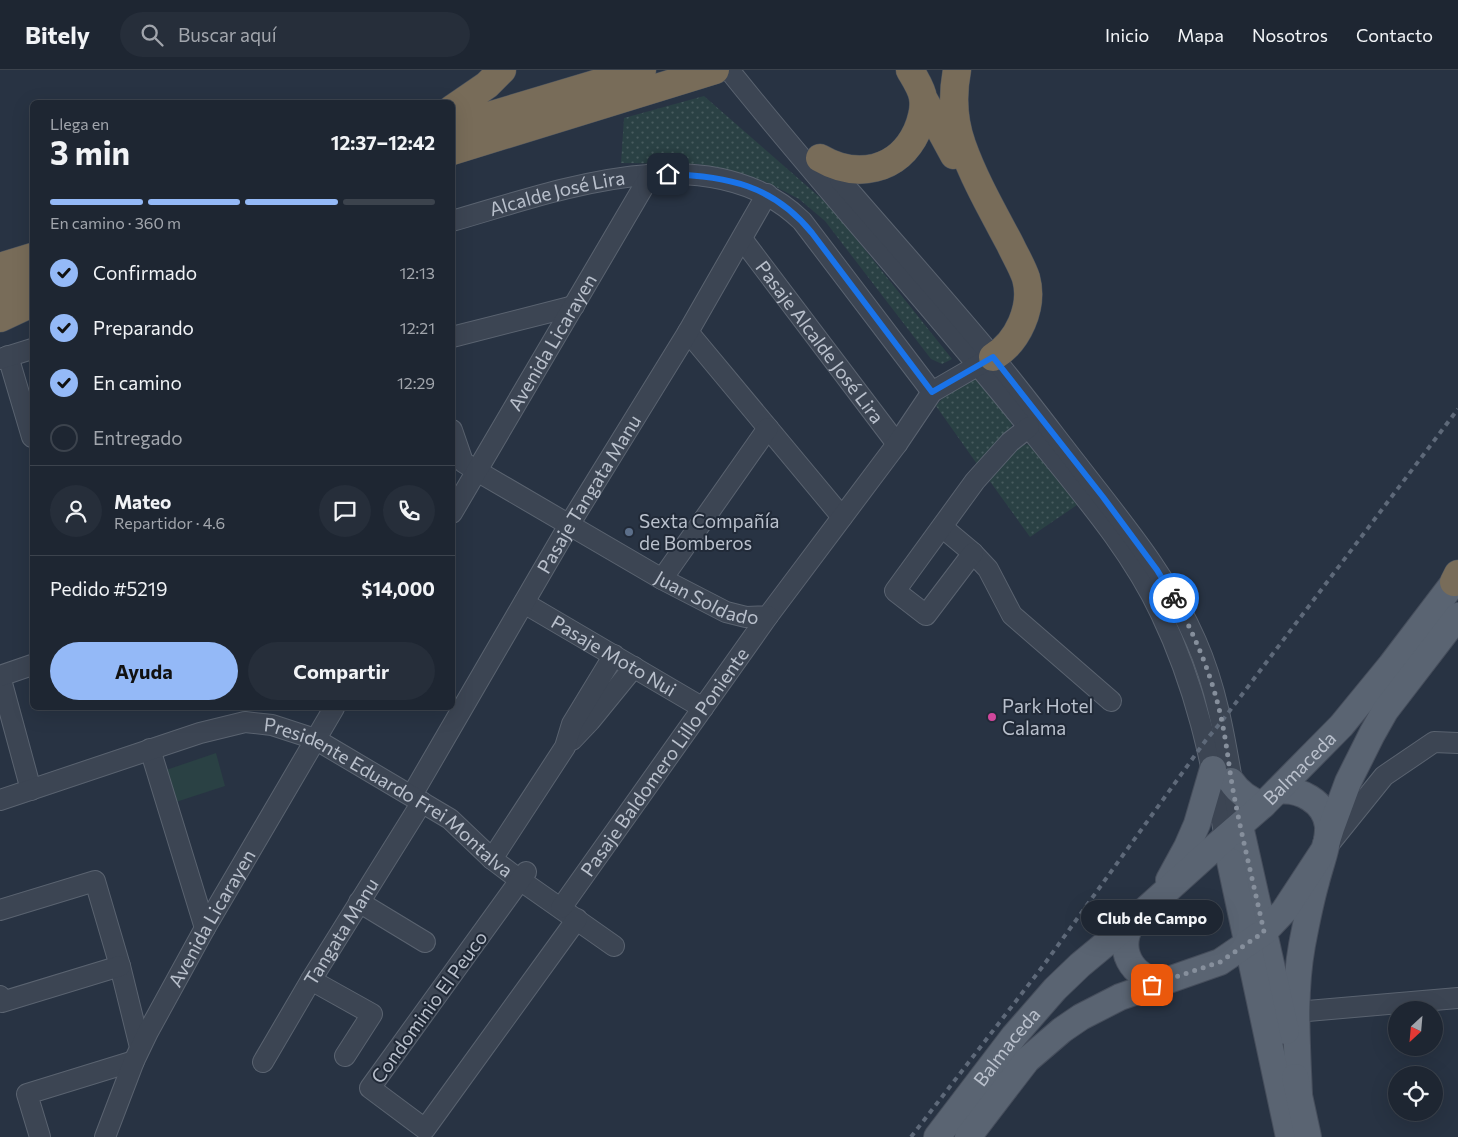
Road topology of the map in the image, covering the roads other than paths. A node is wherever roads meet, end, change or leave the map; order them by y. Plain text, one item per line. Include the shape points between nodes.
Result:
1 (502, 70) edge
2 (642, 70) edge
3 (746, 70) edge
4 (910, 70) edge
5 (957, 70) edge
6 (716, 71) edge
7 (923, 98) junction
8 (455, 107) edge
9 (455, 126) edge
10 (455, 150) edge
11 (820, 158) junction
12 (651, 174) junction
13 (767, 194) junction
14 (455, 220) edge
15 (742, 239) junction
16 (30, 258) edge
17 (0, 267) edge
18 (30, 282) edge
19 (0, 291) edge
20 (30, 304) edge
21 (574, 306) junction
22 (0, 318) edge
23 (688, 332) junction
24 (455, 336) edge
25 (30, 350) edge
26 (4, 358) edge
27 (986, 361) junction
28 (932, 392) junction
29 (1029, 427) junction
30 (768, 428) junction
31 (30, 431) edge
32 (455, 439) edge
33 (897, 444) junction
34 (477, 471) junction
35 (455, 508) edge
36 (842, 517) junction
37 (569, 524) junction
38 (942, 527) junction
39 (973, 553) junction
40 (1457, 577) edge
41 (662, 579) junction
42 (524, 603) junction
43 (768, 616) junction
44 (1458, 616) edge
45 (614, 655) junction
46 (30, 666) edge
47 (634, 667) junction
48 (0, 676) edge
49 (1111, 701) dead end
50 (703, 708) junction
51 (333, 710) edge
52 (315, 739) junction
53 (1458, 743) edge
54 (565, 747) junction
55 (150, 749) junction
56 (1222, 775) junction
57 (31, 790) junction
58 (1270, 798) junction
59 (417, 799) junction
60 (0, 800) edge
61 (1232, 832) junction
62 (1324, 850) junction
63 (492, 858) junction
64 (523, 876) junction
65 (1162, 895) junction
66 (359, 902) junction
67 (0, 910) edge
68 (569, 913) junction
69 (1134, 921) junction
70 (205, 928) junction
71 (1256, 938) junction
72 (426, 942) dead end
73 (614, 946) dead end
74 (1220, 962) junction
75 (120, 966) junction
76 (1255, 975) junction
77 (311, 980) junction
78 (1163, 982) junction
79 (0, 996) edge
80 (1458, 998) edge
81 (1296, 1012) junction
82 (137, 1054) junction
83 (345, 1056) dead end
84 (263, 1062) dead end
85 (1299, 1094) junction
86 (40, 1137) edge
87 (105, 1137) edge
88 (937, 1137) edge
89 (968, 1137) edge
90 (1289, 1137) edge
91 (1308, 1137) edge

1 - 8 highway via 488,85
2 - 9 highway
3 - 11 street
4 - 7 highway
5 - 27 highway via 954,108 962,147 1026,279 1027,302 1022,324 1010,344
6 - 10 highway
6 - 27 street
7 - 11 highway via 922,116 915,137 892,160 860,170 837,167
7 - 27 highway via 969,184 1014,285 1016,307 1012,329 1004,344
11 - 27 street
12 - 13 street, Alcalde José Lira via 718,178
12 - 14 street, Alcalde José Lira via 574,186
12 - 21 street, Avenida Licarayen
13 - 15 street, Pasaje Tangata Manu
13 - 28 street, Alcalde José Lira via 807,227
15 - 23 street, Pasaje Tangata Manu
15 - 33 street, Pasaje Alcalde José Lira
16 - 17 highway
18 - 19 highway
20 - 22 highway
21 - 24 street
21 - 34 street, Avenida Licarayen
23 - 30 street
23 - 37 street, Pasaje Tangata Manu
25 - 26 street
26 - 31 street
27 - 28 street
27 - 29 street
27 - 56 street via 1103,497 1176,601 1196,641 1214,692 1228,751
28 - 33 street, Juan Soldado
29 - 38 street via 1010,442 981,475
29 - 56 street via 1136,568 1156,604
30 - 36 street
30 - 41 street
32 - 34 street, Juan Soldado via 463,462
33 - 36 street, Juan Soldado
34 - 35 street, Avenida Licarayen
34 - 37 street, Juan Soldado
36 - 43 street, Juan Soldado
37 - 41 street, Juan Soldado
37 - 42 street, Pasaje Tangata Manu
38 - 39 street
38 - 39 street via 895,591 926,615
39 - 49 street via 988,569 1012,615
40 - 58 main road, Balmaceda via 1370,692
41 - 43 street, Juan Soldado via 726,612 746,617
42 - 45 street, Pasaje Moto Nui
42 - 59 street, Pasaje Tangata Manu
43 - 50 street, Pasaje Baldomero Lillo Poniente
44 - 62 main road, Balmaceda via 1372,734 1338,806
45 - 47 street, Pasaje Moto Nui
45 - 54 street via 572,724
46 - 48 street
47 - 50 street, Pasaje Moto Nui
47 - 54 street
48 - 57 street
50 - 68 street, Pasaje Baldomero Lillo Poniente
51 - 52 street, Avenida Licarayen
52 - 55 street, Presidente Eduardo Frei Montalva via 272,725 245,722
52 - 59 street, Presidente Eduardo Frei Montalva
52 - 70 street, Avenida Licarayen
53 - 62 street via 1434,742 1384,776
54 - 63 street
55 - 57 street, Presidente Eduardo Frei Montalva
55 - 70 street
56 - 58 main road via 1248,799
56 - 61 street
56 - 65 main road
57 - 60 street, Presidente Eduardo Frei Montalva
58 - 61 main road, Balmaceda
58 - 62 main road via 1286,790 1304,794 1318,805 1328,827
59 - 63 street, Presidente Eduardo Frei Montalva via 450,819
59 - 66 street, Tangata Manu
61 - 65 main road, Balmaceda
61 - 71 main road
62 - 71 main road, Balmaceda via 1284,911
62 - 81 main road via 1302,947
63 - 64 street, Presidente Eduardo Frei Montalva
64 - 68 street, Presidente Eduardo Frei Montalva
64 - 68 street, Condominio El Peuco via 370,1088 425,1129
65 - 69 main road, Balmaceda
66 - 72 street
66 - 77 street, Tangata Manu
67 - 75 street via 95,881
68 - 73 street, Presidente Eduardo Frei Montalva
69 - 78 main road via 1126,938 1130,962 1147,978
69 - 88 main road, Balmaceda via 1080,965 1034,1012
70 - 82 street, Avenida Licarayen
71 - 74 main road, Balmaceda
71 - 76 main road
71 - 85 main road
74 - 76 main road
74 - 78 main road, Balmaceda
75 - 79 street via 2,1002
75 - 82 street
76 - 90 main road
77 - 83 street via 372,1014
77 - 84 street, Tangata Manu
78 - 89 main road, Balmaceda via 1120,996 1062,1030 1027,1060
80 - 81 street
81 - 85 main road
82 - 86 street via 27,1094
82 - 87 street, Avenida Licarayen
85 - 91 main road

